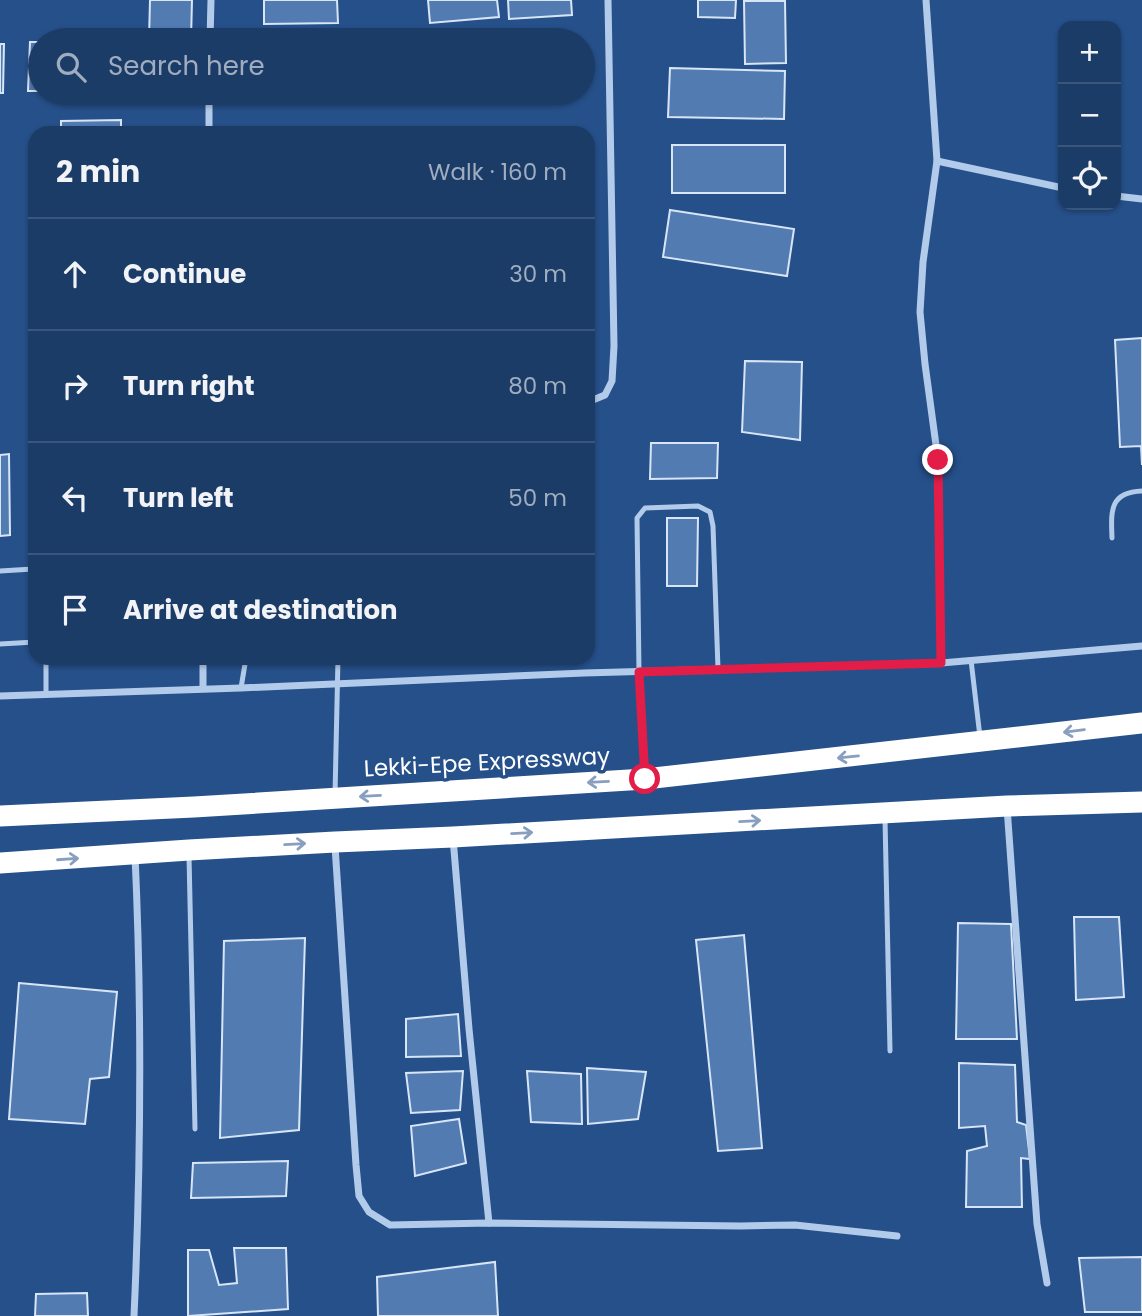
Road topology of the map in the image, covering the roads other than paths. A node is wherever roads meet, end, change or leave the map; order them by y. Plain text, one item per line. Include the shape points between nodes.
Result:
1 (211, 0) edge
2 (608, 0) edge
3 (926, 0) edge
4 (210, 28) edge
5 (209, 105) edge
6 (209, 126) edge
7 (937, 161) junction
8 (1058, 187) edge
9 (1121, 197) edge
10 (1142, 199) edge
11 (595, 399) edge
12 (1142, 491) edge
13 (1112, 538) dead end
14 (28, 569) edge
15 (0, 571) edge
16 (28, 642) edge
17 (0, 643) edge
18 (1142, 646) edge
19 (971, 660) junction
20 (941, 663) junction
21 (46, 665) edge
22 (203, 665) edge
23 (245, 665) edge
24 (338, 665) edge
25 (718, 669) junction
26 (639, 672) junction
27 (337, 683) junction
28 (203, 688) junction
29 (242, 688) junction
30 (46, 694) junction
31 (0, 696) edge
32 (1142, 723) edge
33 (981, 742) junction
34 (645, 779) junction
35 (1142, 788) edge
36 (335, 798) junction
37 (1142, 802) edge
38 (1103, 803) junction
39 (1007, 806) junction
40 (885, 813) junction
41 (0, 816) edge
42 (453, 837) junction
43 (335, 842) junction
44 (189, 850) junction
45 (135, 854) junction
46 (0, 863) edge
47 (890, 1051) dead end
48 (195, 1129) dead end
49 (489, 1223) junction
50 (897, 1236) dead end
51 (1047, 1283) dead end
52 (134, 1316) edge

1 - 4 street
2 - 11 street via 614,346 612,381 605,395
3 - 7 street
5 - 6 street
7 - 8 street
7 - 20 street via 920,312 938,460
9 - 10 street
12 - 13 lane via 1119,498 1111,511
14 - 15 lane
16 - 17 lane
18 - 19 street
19 - 20 street
19 - 33 lane
20 - 25 street
21 - 30 lane
22 - 28 street
23 - 29 lane
24 - 27 lane
25 - 26 street
25 - 26 lane via 710,512 698,506 645,508 637,518
26 - 27 street
26 - 34 lane
27 - 29 street
27 - 36 lane
28 - 29 street
28 - 30 street
30 - 31 street
32 -> 33 highway, Lekki-Epe Expressway
33 -> 34 highway, Lekki-Epe Expressway
34 -> 36 highway, Lekki-Epe Expressway
35 - 38 highway
36 - 41 highway, Lekki-Epe Expressway
37 - 38 highway
38 - 39 highway
39 - 40 highway
39 - 51 street via 1037,1224
42 -> 40 highway
40 - 47 lane
42 - 43 highway
42 - 49 street
44 -> 43 highway
43 - 49 street via 359,1196 369,1212 390,1225
44 - 45 highway
44 - 48 lane
46 -> 45 highway
45 - 52 street via 140,965
49 - 50 street via 795,1225

